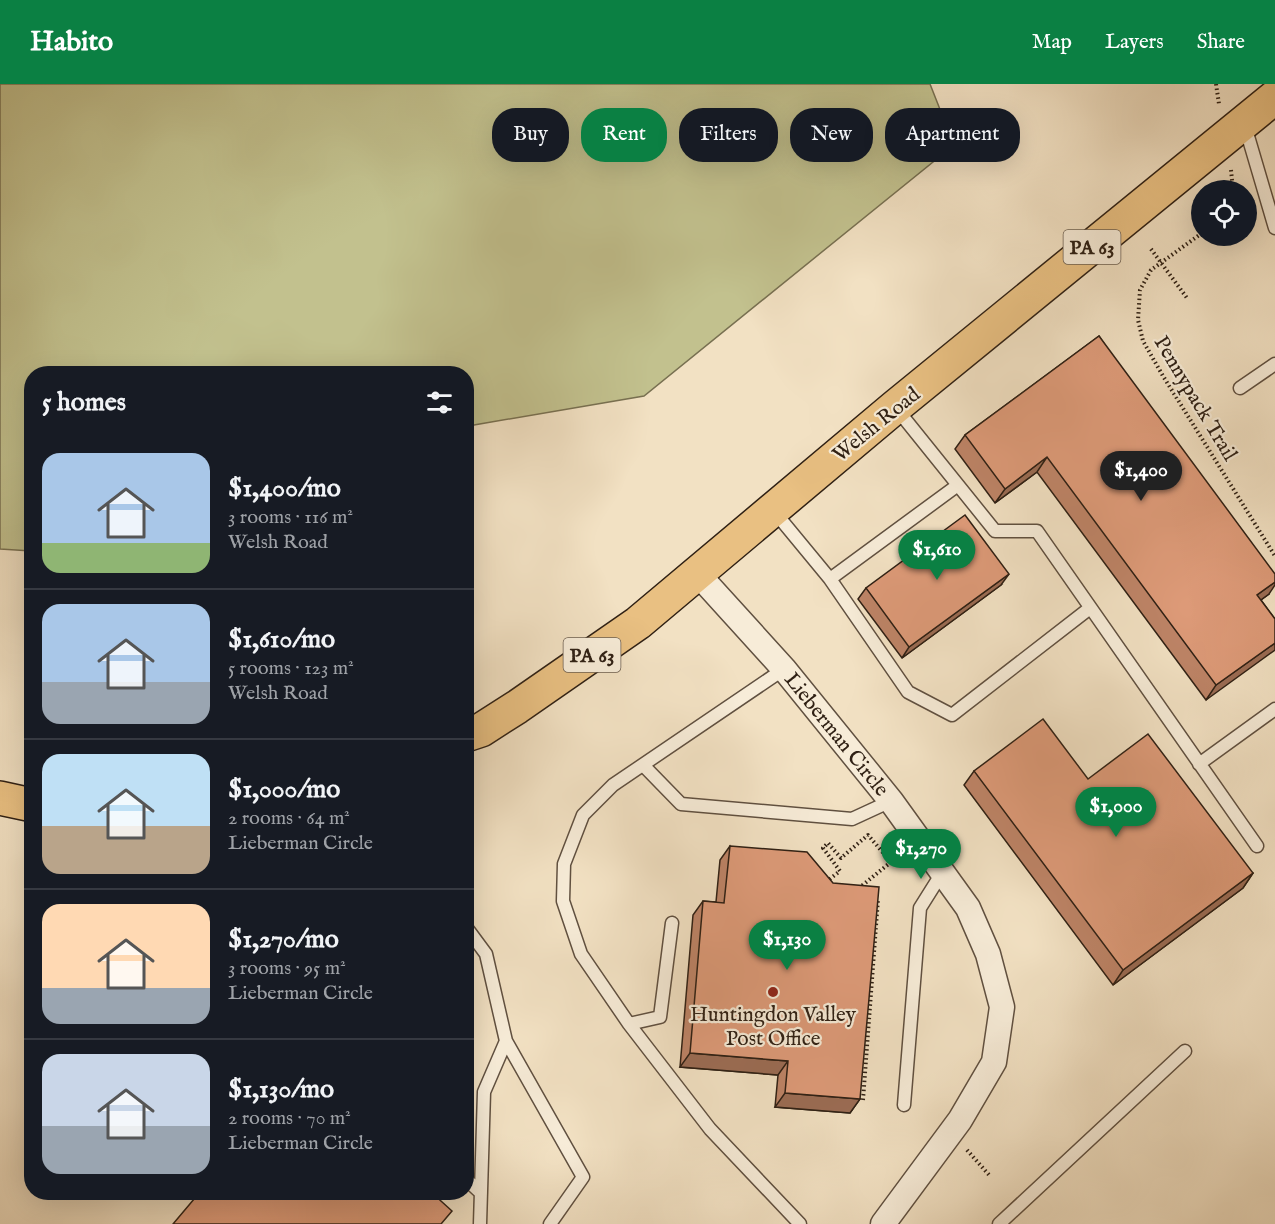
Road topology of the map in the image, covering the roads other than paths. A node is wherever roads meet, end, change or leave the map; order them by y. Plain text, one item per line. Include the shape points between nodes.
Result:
1 (1275, 97) edge
2 (1244, 122) junction
3 (1275, 228) edge
4 (1275, 364) edge
5 (1240, 388) dead end
6 (895, 407) junction
7 (958, 485) junction
8 (772, 509) junction
9 (696, 572) junction
10 (830, 579) junction
11 (1090, 608) junction
12 (784, 669) junction
13 (1275, 709) edge
14 (474, 731) edge
15 (1199, 764) junction
16 (643, 765) junction
17 (0, 798) edge
18 (891, 801) junction
19 (24, 803) edge
20 (1257, 846) dead end
21 (942, 873) junction
22 (672, 923) dead end
23 (474, 938) edge
24 (629, 1023) junction
25 (506, 1041) junction
26 (1185, 1052) dead end
27 (904, 1105) dead end
28 (474, 1186) edge
29 (481, 1193) junction
30 (480, 1224) edge
31 (550, 1224) edge
32 (800, 1224) edge
33 (883, 1224) edge
34 (999, 1224) edge

1 - 2 main road, Welsh Road / PA 63
2 - 3 lane
2 - 6 main road, Welsh Road / PA 63
4 - 5 lane
6 - 7 lane
6 - 8 main road, Welsh Road / PA 63
7 - 10 lane
7 - 11 lane via 995,531 1037,531
8 - 9 main road, Welsh Road / PA 63
8 - 10 lane
9 - 12 street, Lieberman Circle
9 - 14 main road, Welsh Road / PA 63 via 638,623 517,707
10 - 11 lane via 908,692 952,715
11 - 15 lane
12 - 16 lane
12 - 18 street, Lieberman Circle
13 - 15 lane
15 - 20 lane
16 - 18 lane via 681,804 852,819
16 - 24 lane via 613,784 583,815 564,864 563,902 581,954
17 - 19 main road
18 - 21 street, Lieberman Circle
21 - 27 lane via 921,908
21 - 33 street, Lieberman Circle via 968,908 988,954 1002,1006 994,1062 960,1120
22 - 24 lane via 660,1017
23 - 25 lane via 486,954
24 - 32 lane via 710,1129
25 - 29 lane via 484,1092
25 - 31 lane via 583,1177
26 - 34 lane
28 - 29 lane
29 - 30 lane

